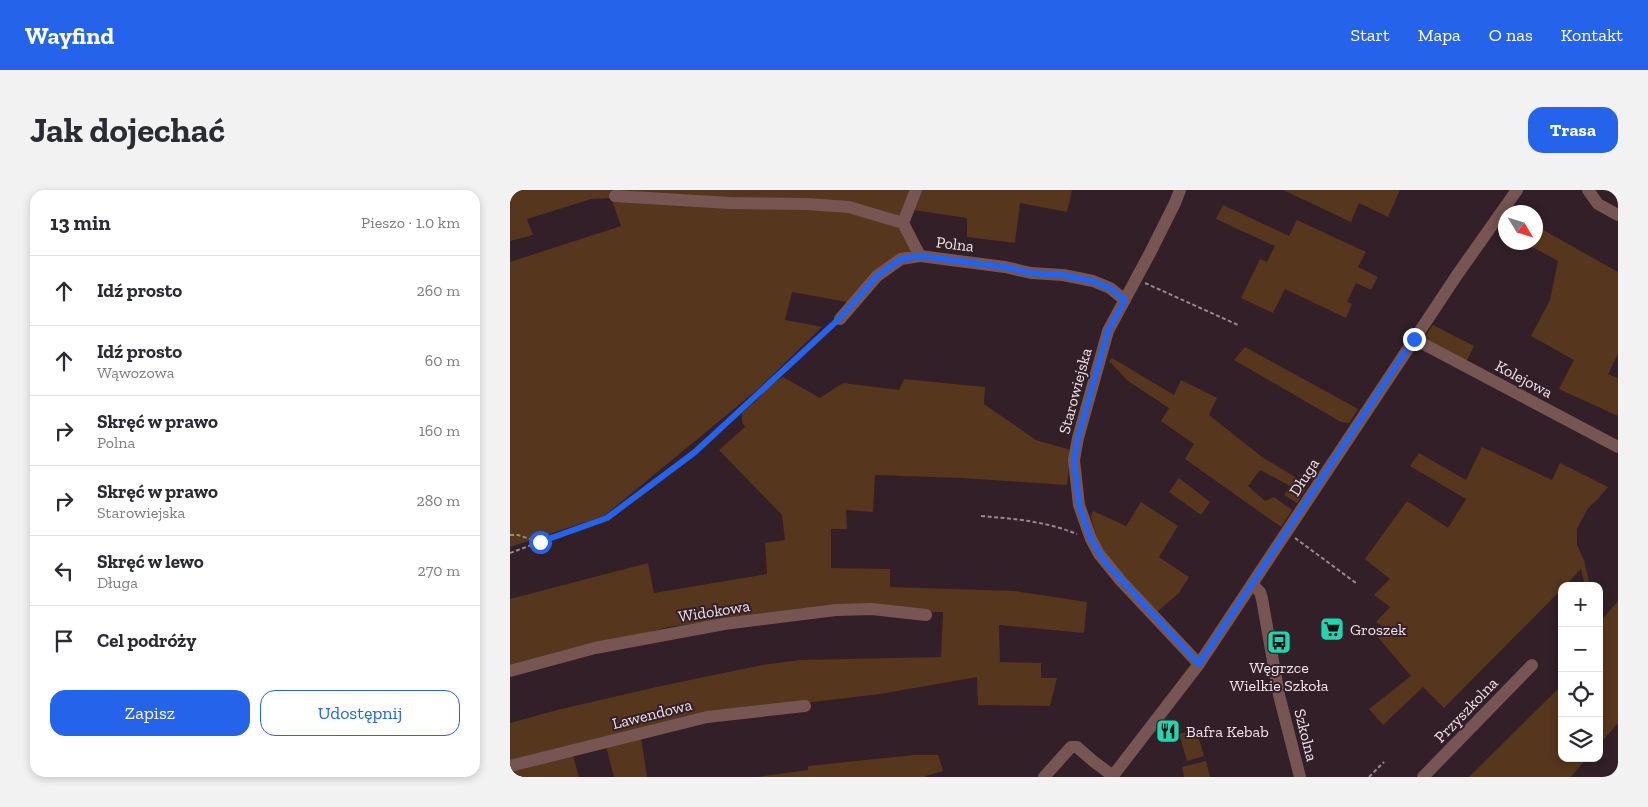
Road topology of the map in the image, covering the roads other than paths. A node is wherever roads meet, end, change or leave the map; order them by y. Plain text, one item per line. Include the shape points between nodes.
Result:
1 (916, 190) edge
2 (1180, 190) edge
3 (1517, 190) edge
4 (1588, 190) edge
5 (615, 196) dead end
6 (1618, 215) edge
7 (903, 223) junction
8 (920, 256) junction
9 (1125, 300) junction
10 (840, 318) road end
11 (1414, 339) junction
12 (1618, 447) edge
13 (1253, 586) junction
14 (926, 615) dead end
15 (1199, 664) junction
16 (1532, 665) dead end
17 (510, 671) edge
18 (805, 706) dead end
19 (510, 766) edge
20 (1112, 776) edge
21 (1044, 777) edge
22 (1300, 777) edge
23 (1422, 777) edge

1 - 7 street
2 - 9 street, Starowiejska
3 - 11 street, Długa
4 - 6 street via 1598,204
5 - 7 street via 849,207
7 - 8 street, Polna
8 - 9 street, Polna via 1092,281 1110,288
8 - 10 street via 901,259 877,276
9 - 15 street, Starowiejska via 1108,331 1078,438 1074,460 1079,505 1091,539 1105,562
11 - 12 street, Kolejowa
11 - 13 street, Długa
13 - 15 street, Długa
13 - 22 street, Szkolna via 1262,599 1279,695
14 - 17 street, Widokowa via 872,609 836,610 724,624 595,648
15 - 20 street, Długa
16 - 23 street, Przyszkolna
18 - 19 street, Lawendowa via 707,717
20 - 21 street via 1077,747 1071,747

